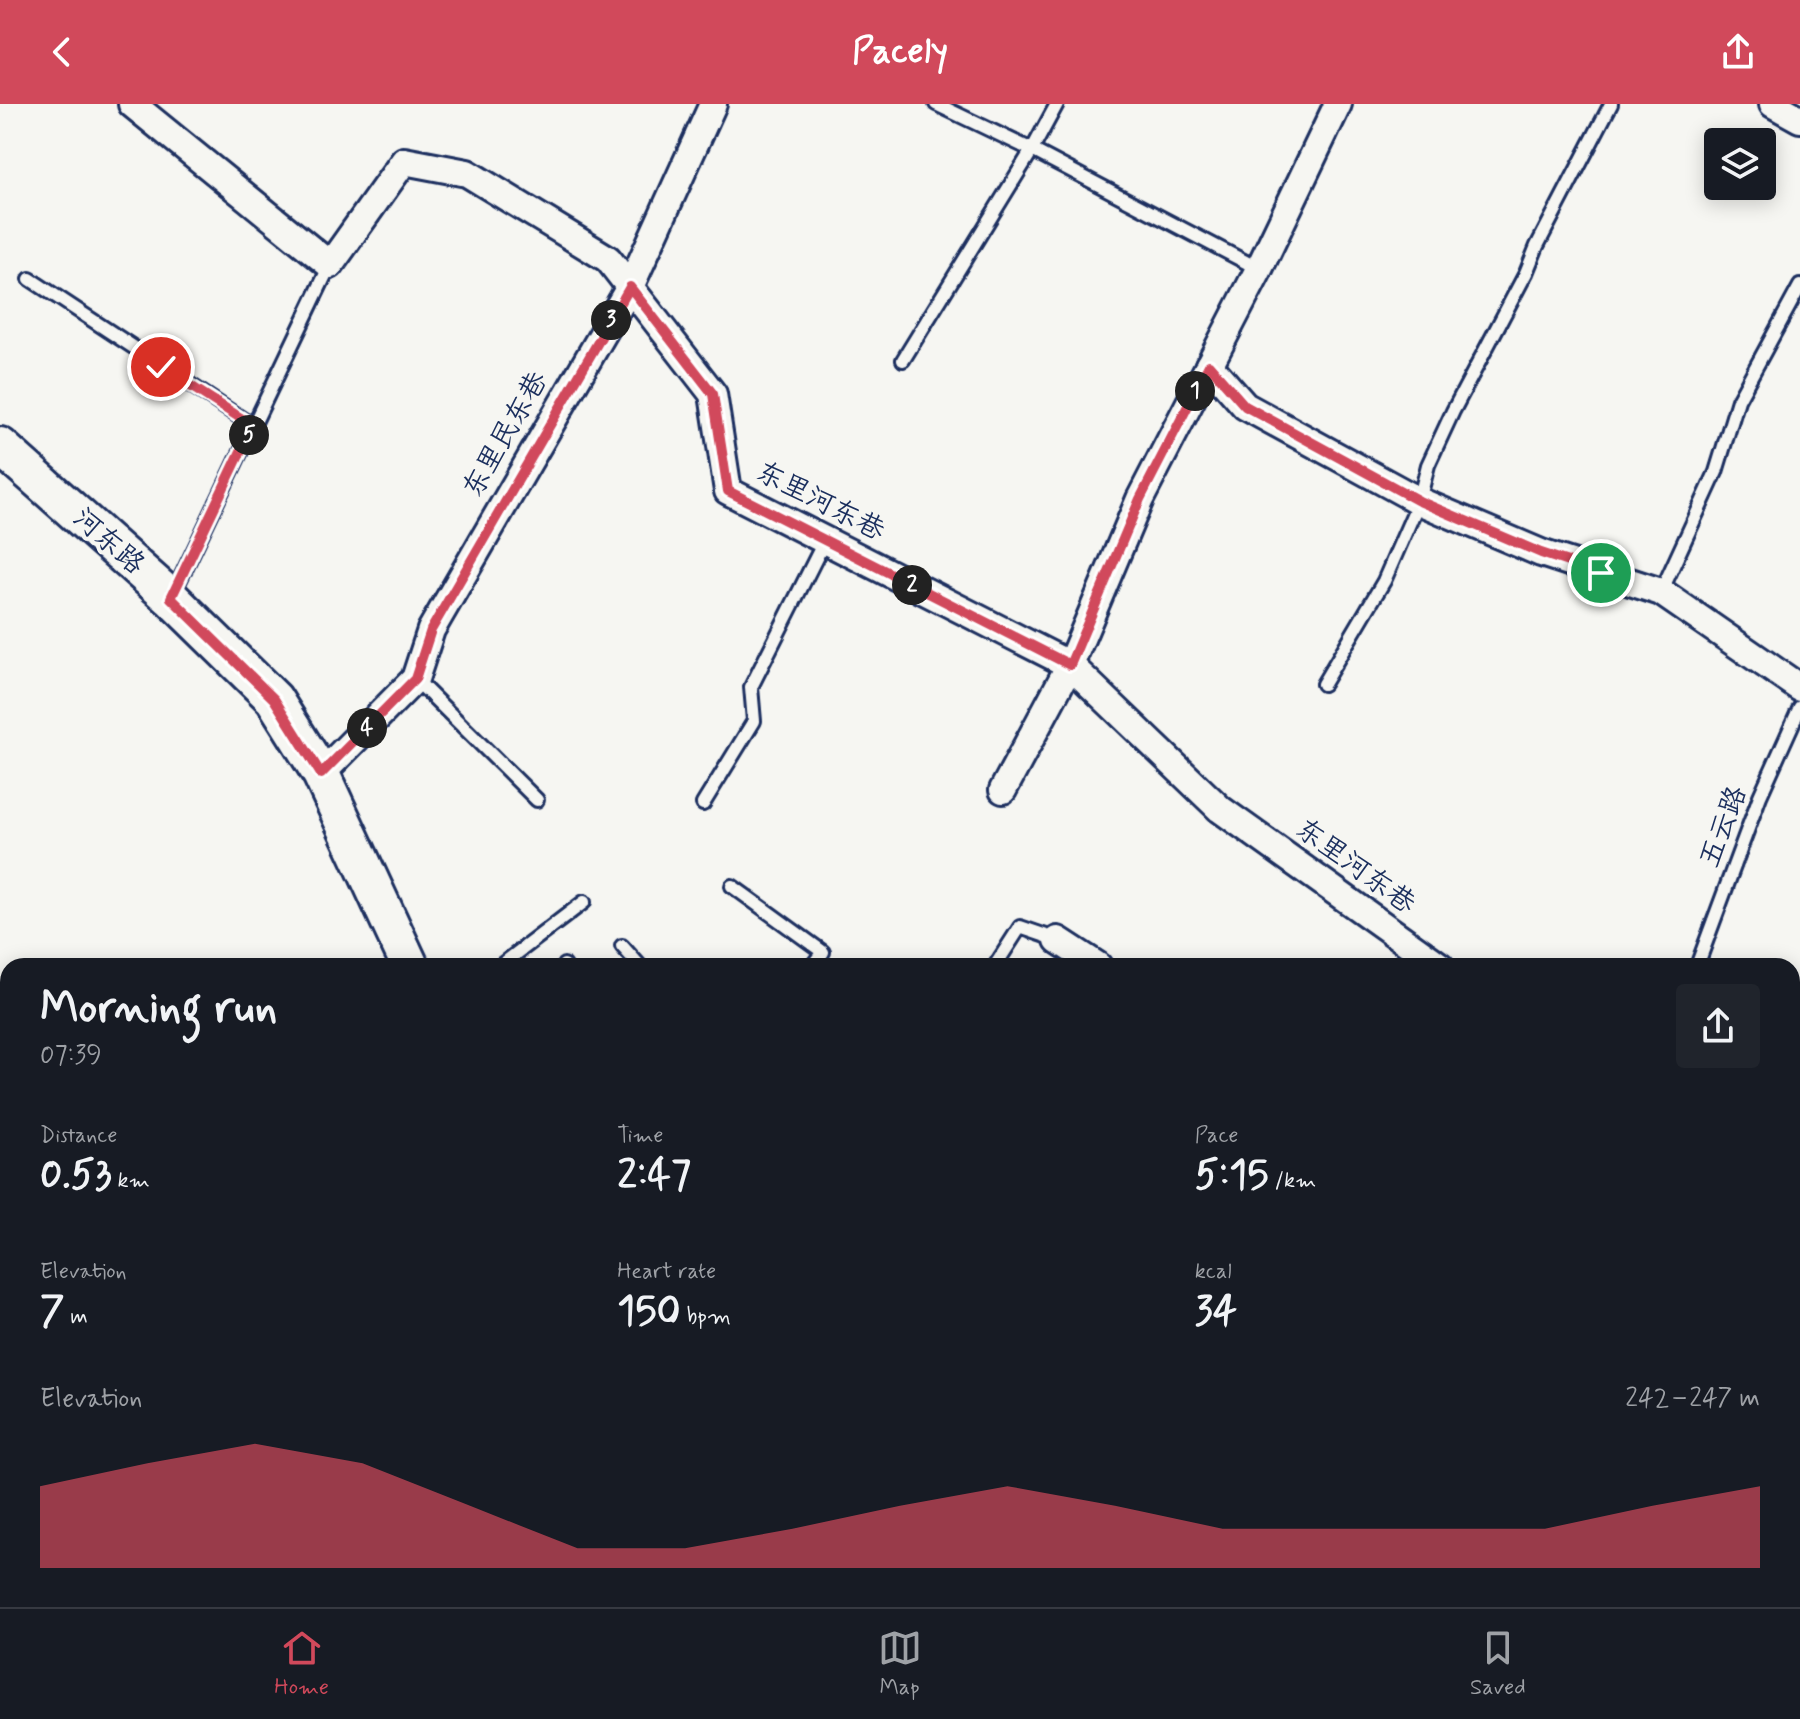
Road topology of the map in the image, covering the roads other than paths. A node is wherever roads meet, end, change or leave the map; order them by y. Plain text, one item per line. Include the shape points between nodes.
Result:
1 (132, 104) edge
2 (713, 104) edge
3 (936, 104) edge
4 (1057, 104) edge
5 (1338, 104) edge
6 (1611, 104) edge
7 (1773, 104) edge
8 (1800, 119) edge
9 (1032, 150) junction
10 (330, 265) junction
11 (1259, 269) junction
12 (30, 279) dead end
13 (1800, 286) edge
14 (630, 287) junction
15 (903, 360) dead end
16 (1209, 365) junction
17 (253, 426) junction
18 (0, 446) edge
19 (1419, 501) junction
20 (825, 540) junction
21 (1661, 592) junction
22 (171, 598) junction
23 (1070, 665) junction
24 (415, 679) junction
25 (1323, 684) dead end
26 (1800, 688) edge
27 (1800, 707) edge
28 (321, 774) junction
29 (1003, 790) dead end
30 (537, 800) dead end
31 (703, 804) dead end
32 (732, 886) dead end
33 (584, 902) dead end
34 (1058, 940) joint
35 (622, 946) dead end
36 (406, 958) edge
37 (510, 958) edge
38 (633, 958) edge
39 (818, 958) edge
40 (1000, 958) edge
41 (1082, 958) edge
42 (1429, 958) edge
43 (1700, 958) edge

1 - 10 street
2 - 14 street, 东里民东巷
3 - 9 lane
4 - 9 lane
5 - 11 street
6 - 19 lane via 1453,411 1428,465
7 - 8 street
9 - 11 lane
9 - 15 lane
10 - 14 street, 东里河东巷 via 404,161 467,173 608,259
10 - 17 lane
11 - 16 street
12 - 17 lane
13 - 21 lane via 1738,400 1716,472
14 - 20 street, 东里河东巷 via 713,394 728,491
14 - 24 street, 东里民东巷 via 431,630
16 - 19 street via 1245,406
16 - 23 street via 1140,499
17 - 22 lane
18 - 22 main road, 河东路
19 - 21 street via 1541,553
19 - 25 lane via 1384,581
20 - 23 street, 东里河东巷
20 - 31 lane via 751,687 754,721
21 - 26 street
22 - 28 main road, 河东路 via 274,699
23 - 29 street
23 - 42 street, 东里河东巷 via 1220,809
24 - 28 street, 东里民东巷
24 - 30 lane
27 - 43 lane, 五云路 via 1760,796
28 - 36 main road, 河东路
32 - 39 lane via 823,952
33 - 37 lane
34 - 40 lane via 1020,927
34 - 41 street
35 - 38 lane

